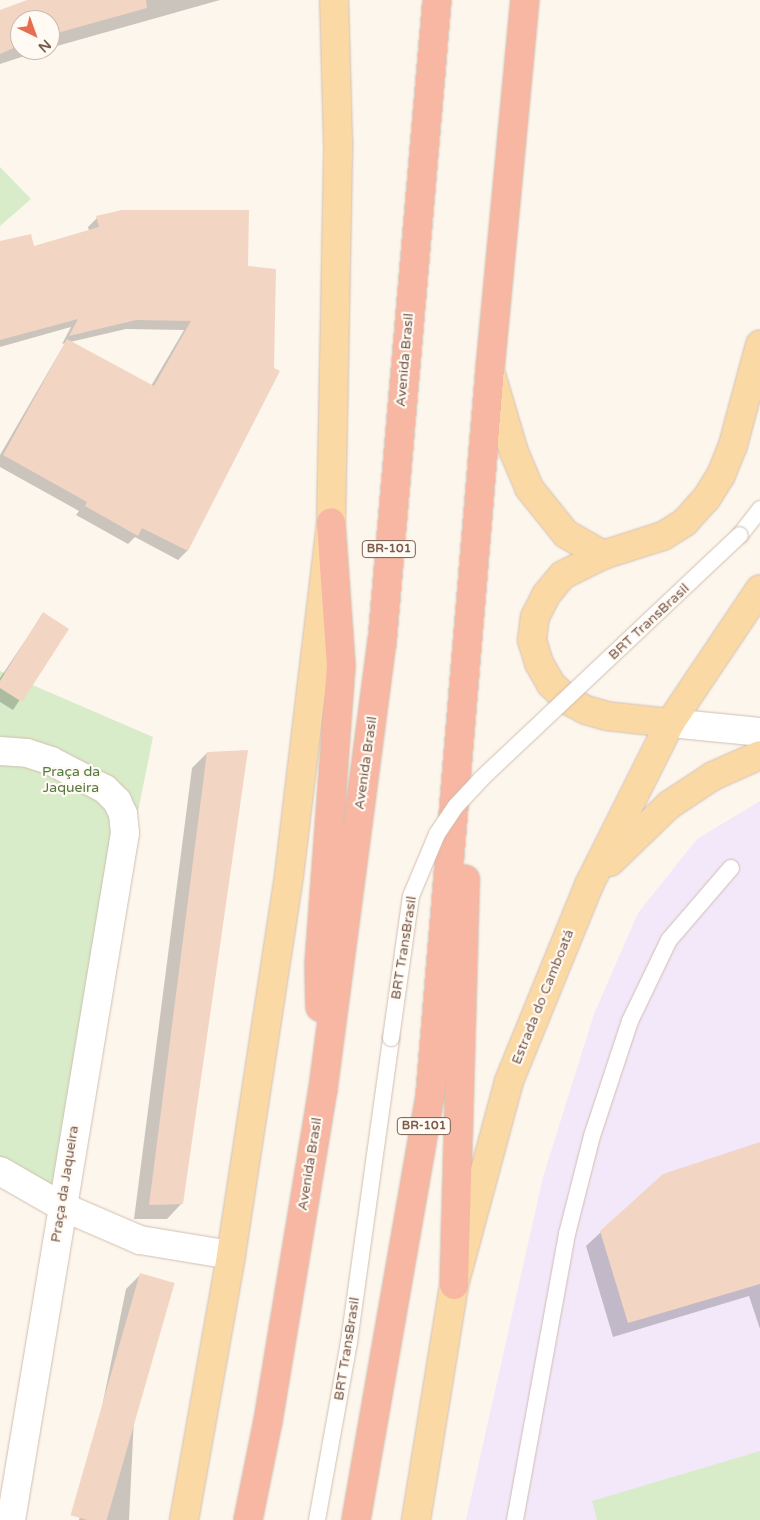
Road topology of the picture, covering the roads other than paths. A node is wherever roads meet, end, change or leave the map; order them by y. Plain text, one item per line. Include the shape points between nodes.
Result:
1 (334, 0) edge
2 (525, 0) edge
3 (437, 4) edge
4 (760, 345) edge
5 (490, 369) junction
6 (760, 509) edge
7 (332, 522) junction
8 (603, 555) junction
9 (760, 589) edge
10 (670, 723) junction
11 (462, 727) junction
12 (760, 732) edge
13 (0, 751) edge
14 (760, 755) edge
15 (732, 868) dead end
16 (589, 885) junction
17 (322, 1089) junction
18 (0, 1172) edge
19 (61, 1206) junction
20 (231, 1255) junction
21 (454, 1285) junction
22 (11, 1520) edge
23 (184, 1520) edge
24 (248, 1520) edge
25 (317, 1520) edge
26 (356, 1520) edge
27 (416, 1520) edge
28 (515, 1520) edge

1 - 7 main road via 338,142
2 - 5 highway, BR-101
3 - 17 highway, Avenida Brasil / BR-101 via 382,643
4 - 8 main road via 733,445 721,475 706,499 685,522 663,536
5 - 8 main road via 514,452 529,488 566,534
5 - 11 highway, BR-101
6 - 25 lane, BRT TransBrasil, bridge via 740,535 482,778 456,806 437,834 411,896 350,1333
7 - 17 highway via 341,666 319,965
7 - 20 main road via 289,876
8 - 10 main road via 563,575 546,595 536,617 532,640 539,664 551,684 569,701 586,710
9 - 10 main road, Estrada do Camboatá
10 - 12 street
10 - 16 main road, Estrada do Camboatá
11 - 21 highway via 466,808 464,949
11 - 26 highway, BR-101 via 430,1095
13 - 19 street, Praça da Jaqueira via 27,753 81,775 117,800 123,814 125,833
14 - 16 main road via 713,776 669,805 632,838
15 - 28 lane via 669,940 627,1030 592,1136 567,1234
16 - 21 main road, Estrada do Camboatá via 509,1081
17 - 24 highway, Avenida Brasil / BR-101 via 268,1420
18 - 19 street
19 - 20 street via 140,1240
19 - 22 street, Praça da Jaqueira
20 - 23 main road
21 - 27 main road

